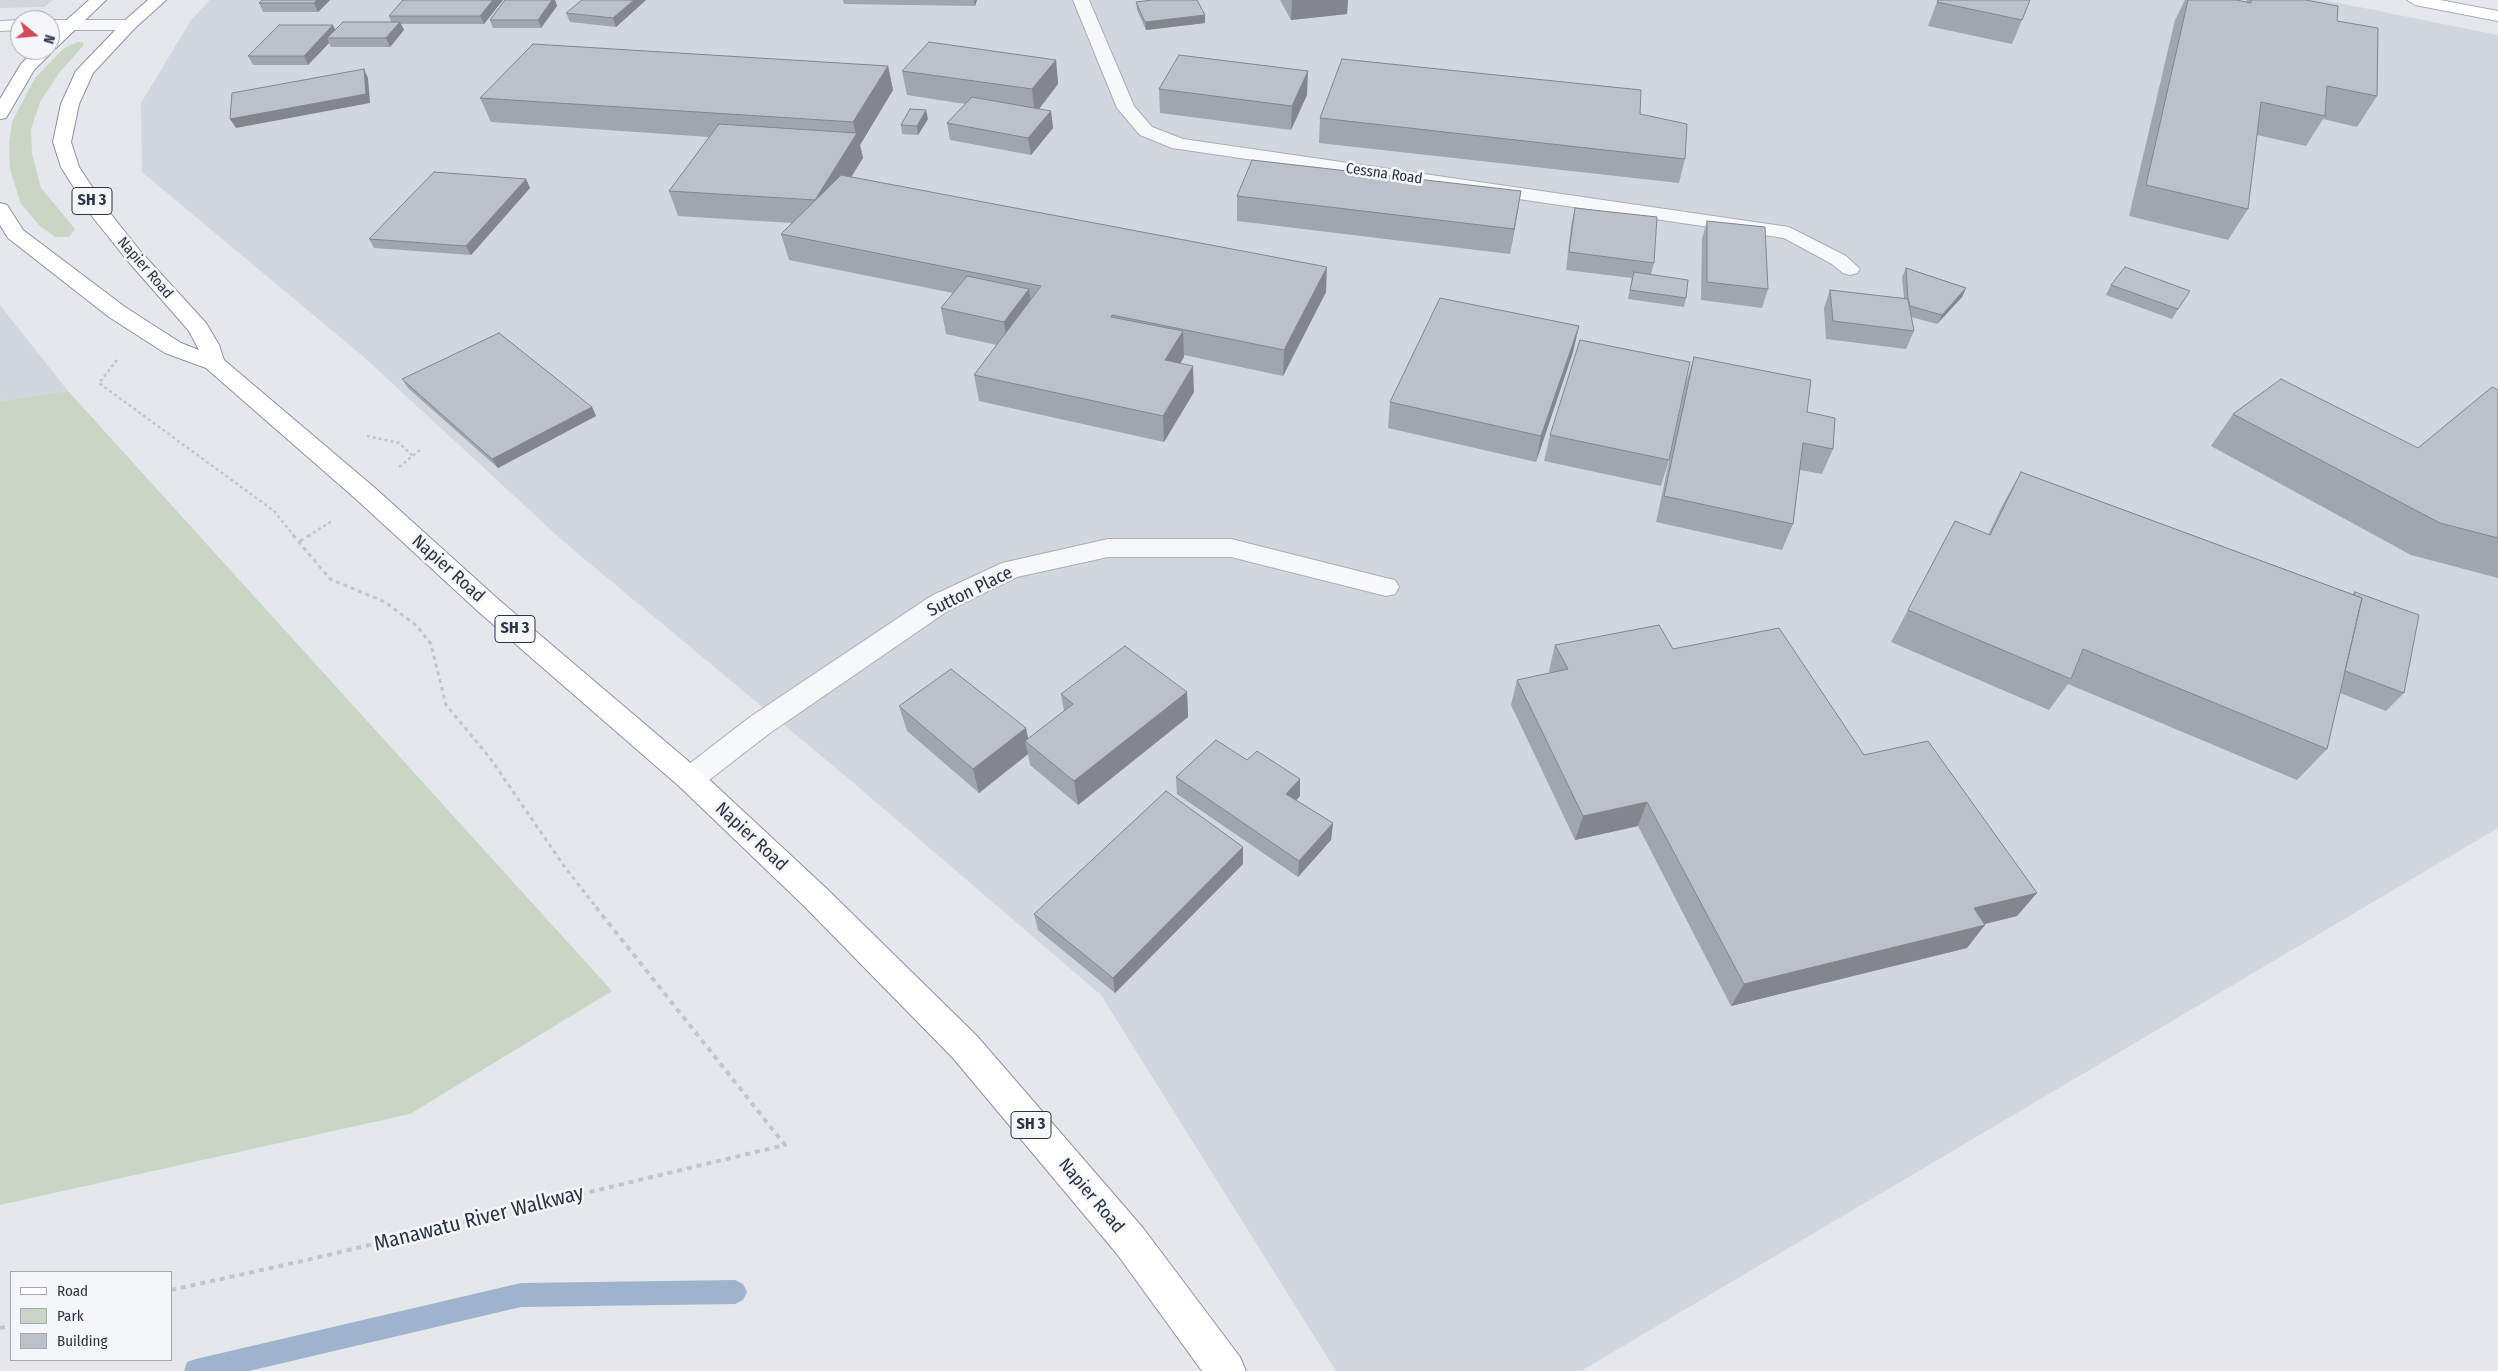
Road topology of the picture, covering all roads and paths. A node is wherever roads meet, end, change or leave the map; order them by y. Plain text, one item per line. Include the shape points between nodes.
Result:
1 (98, 0) edge
2 (158, 0) edge
3 (1081, 0) edge
4 (2414, 0) edge
5 (2498, 16) edge
6 (60, 25) edge
7 (68, 25) junction
8 (129, 25) junction
9 (60, 33) edge
10 (35, 60) edge
11 (0, 114) edge
12 (0, 209) edge
13 (1850, 269) dead end
14 (214, 363) junction
15 (110, 369) dead end
16 (324, 527) dead end
17 (300, 541) junction
18 (1386, 587) dead end
19 (690, 779) junction
20 (172, 1290) edge
21 (1226, 1371) edge

1 - 7 main road
2 - 8 main road, Napier Road / SH 3
3 - 13 street, Cessna Road via 1126,108 1146,131 1179,144 1789,233
4 - 5 main road
6 - 7 street
7 - 8 street
7 - 9 main road
8 - 14 main road, Napier Road / SH 3 via 85,71 70,104 62,142 70,167 98,211 198,328
10 - 11 main road
12 - 14 main road, Napier Road / SH 3 via 15,234 117,312 173,348
14 - 19 main road, Napier Road / SH 3 via 366,494 490,608
15 - 17 path via 99,383 274,511
16 - 17 path
17 - 20 path, Manawatu River Walkway via 330,579 385,602 417,626 431,644 446,704 490,758 564,866 638,963 785,1145
18 - 19 street, Sutton Place via 1231,548 1108,548 1012,569 940,603 760,725
19 - 21 main road, Napier Road / SH 3 via 815,897 965,1047 1130,1242

